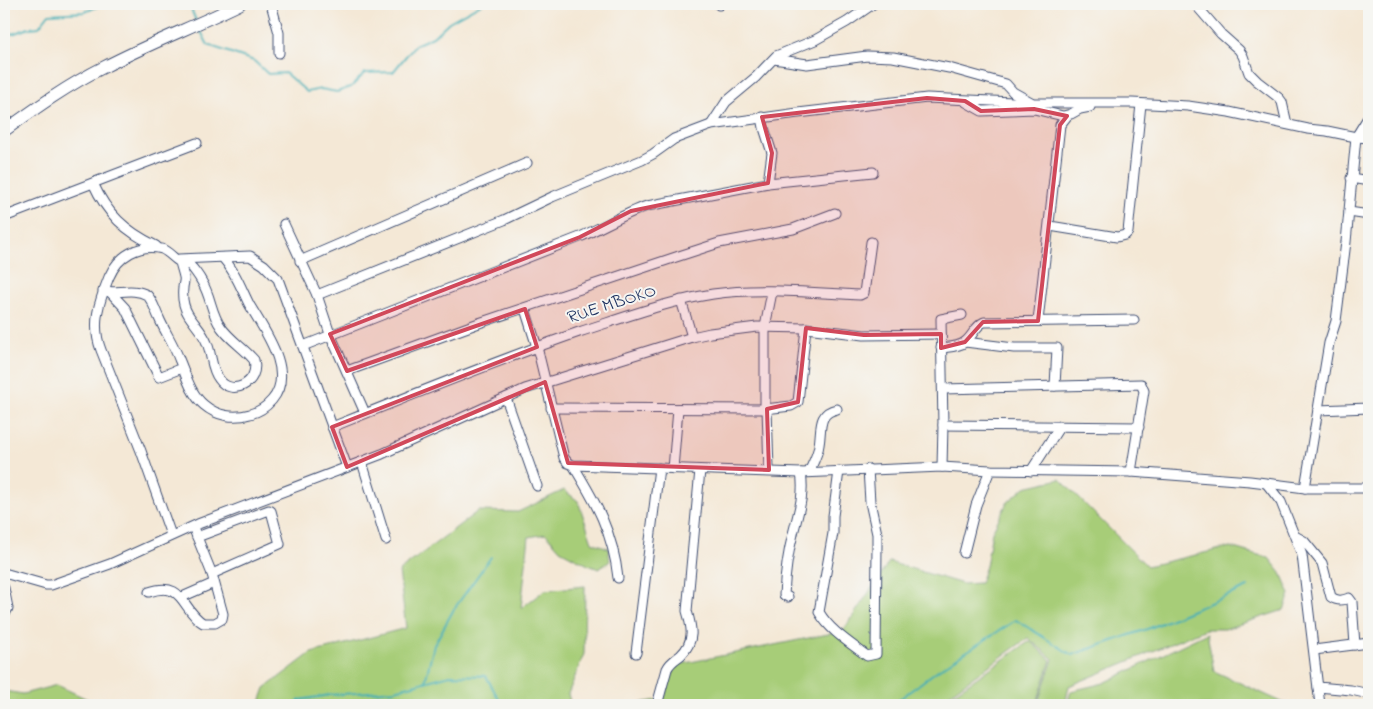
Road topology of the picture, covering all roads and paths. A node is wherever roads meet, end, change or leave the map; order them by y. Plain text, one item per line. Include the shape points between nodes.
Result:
1 (238, 4) edge
2 (271, 4) edge
3 (873, 4) edge
4 (1196, 4) edge
5 (279, 53) dead end
6 (774, 59) junction
7 (965, 101) junction
8 (1033, 103) junction
9 (1137, 104) junction
10 (1067, 116) junction
11 (1369, 116) edge
12 (762, 117) junction
13 (1287, 124) junction
14 (710, 125) junction
15 (4, 131) edge
16 (1356, 137) junction
17 (1369, 138) edge
18 (197, 143) dead end
19 (527, 163) dead end
20 (873, 172) dead end
21 (1351, 178) junction
22 (1369, 181) edge
23 (93, 183) junction
24 (768, 183) junction
25 (1349, 212) junction
26 (835, 213) dead end
27 (1369, 215) edge
28 (4, 217) edge
29 (284, 224) dead end
30 (1050, 226) junction
31 (871, 242) dead end
32 (162, 250) junction
33 (223, 258) junction
34 (179, 261) junction
35 (300, 261) junction
36 (196, 274) junction
37 (184, 278) junction
38 (107, 292) junction
39 (772, 292) junction
40 (317, 294) junction
41 (681, 300) junction
42 (524, 309) junction
43 (962, 315) dead end
44 (1038, 320) junction
45 (1134, 320) dead end
46 (765, 327) junction
47 (806, 328) junction
48 (330, 334) junction
49 (941, 334) junction
50 (692, 337) junction
51 (965, 342) junction
52 (303, 346) junction
53 (537, 347) junction
54 (941, 348) junction
55 (182, 368) junction
56 (347, 371) junction
57 (545, 382) junction
58 (1055, 386) junction
59 (943, 389) junction
60 (506, 398) junction
61 (551, 408) junction
62 (1369, 408) edge
63 (678, 409) junction
64 (766, 409) junction
65 (837, 409) dead end
66 (1318, 410) junction
67 (365, 414) junction
68 (943, 425) junction
69 (1060, 426) junction
70 (332, 427) junction
71 (1139, 427) junction
72 (362, 462) junction
73 (572, 465) junction
74 (347, 467) junction
75 (942, 467) junction
76 (659, 468) junction
77 (673, 469) junction
78 (700, 470) junction
79 (769, 470) junction
80 (868, 470) junction
81 (990, 470) junction
82 (1031, 470) junction
83 (839, 471) junction
84 (805, 472) junction
85 (1131, 472) junction
86 (1267, 484) junction
87 (537, 486) dead end
88 (1305, 488) junction
89 (1369, 488) edge
90 (193, 526) junction
91 (171, 535) junction
92 (1295, 536) junction
93 (197, 537) junction
94 (386, 540) dead end
95 (964, 553) dead end
96 (4, 574) edge
97 (212, 574) junction
98 (618, 578) dead end
99 (214, 583) junction
100 (4, 588) edge
101 (149, 592) dead end
102 (182, 597) junction
103 (788, 597) dead end
104 (4, 616) edge
105 (1369, 643) edge
106 (1355, 645) junction
107 (1314, 650) junction
108 (636, 653) dead end
109 (1318, 687) junction
110 (1369, 694) edge
111 (657, 705) edge
112 (1320, 705) edge

1 - 15 main road via 80,79
2 - 5 street via 279,33
3 - 6 street via 815,40
4 - 13 street via 1239,50 1249,73 1282,102
6 - 8 street via 808,64 867,56 893,57 1006,84 1013,92
6 - 14 street via 726,102
7 - 8 street
7 - 10 street via 982,111 1034,109
7 - 12 street via 914,98
8 - 9 street
9 - 10 street via 1080,109
9 - 13 street via 1212,109
9 - 30 street via 1128,232 1116,237
10 - 30 street via 1060,126
11 - 16 street
12 - 14 street
12 - 24 street via 772,153
13 - 16 street
14 - 40 street via 674,140 642,160 504,220
16 - 17 street
16 - 21 street
18 - 23 street
19 - 35 street
20 - 24 street
21 - 22 street
21 - 25 street
23 - 28 street
23 - 32 street via 109,212 118,221
24 - 48 street via 631,211 580,237
25 - 27 street
25 - 66 street via 1336,321
26 - 42 street via 792,229 710,246
29 - 35 street
30 - 44 street
31 - 39 street, RUE MBOKO via 862,295
32 - 34 street
32 - 38 street via 140,249 120,260 111,272
33 - 34 street
33 - 52 street via 250,256 278,279
33 - 55 street via 276,354 282,377 279,390 270,403 255,413 224,415 198,399
34 - 36 street via 188,264
34 - 37 street
35 - 40 street
36 - 37 street
36 - 37 street via 207,290 222,328 254,360 254,376 241,386 228,386 218,379 204,336 184,304
38 - 55 street via 132,290 147,295
38 - 55 street via 125,308 159,377
38 - 91 street via 98,306 96,339 142,451
39 - 41 street, RUE MBOKO via 715,294
39 - 46 street
40 - 48 street
41 - 50 street
41 - 53 street, RUE MBOKO
42 - 53 street
42 - 56 street
43 - 49 street via 941,319
44 - 45 street
44 - 51 street via 984,322
46 - 47 street
46 - 50 street
46 - 64 street
47 - 49 street via 864,335
47 - 64 street via 798,402
48 - 52 street
48 - 56 street
49 - 54 street
50 - 57 street
51 - 54 street
51 - 58 street via 1014,348 1057,348
52 - 70 street
53 - 57 street
53 - 67 street, RUE MBOKO
54 - 59 street
56 - 67 street
57 - 60 street
57 - 61 street
58 - 59 street
58 - 71 street via 1141,384 1144,391
59 - 68 street
60 - 72 street
60 - 87 street
61 - 63 street
61 - 73 street via 564,458
62 - 66 street
63 - 64 street
63 - 77 street
64 - 79 street
65 - 84 street via 830,410 823,418 818,449
66 - 88 street
67 - 70 street, RUE MBOKO
68 - 69 street
68 - 75 street
69 - 71 street
69 - 82 street
70 - 74 street
71 - 85 street
72 - 74 street
72 - 94 street
73 - 76 street
73 - 98 street via 605,522
74 - 90 street
75 - 80 street
75 - 81 street
76 - 77 street
76 - 108 street
77 - 78 street
78 - 79 street
78 - 111 street via 686,611 692,634 686,648 669,664
79 - 84 street
80 - 83 street
80 - 83 street via 877,544 876,654 867,656 833,630 819,612 833,533
81 - 82 street
81 - 95 street via 976,505
82 - 85 street
83 - 84 street
84 - 103 street via 785,585 784,595
85 - 86 street
86 - 88 street
86 - 92 street via 1281,502
88 - 89 street
90 - 91 street
90 - 93 street
91 - 96 street via 110,564 50,585
92 - 106 street via 1322,564 1331,597 1336,600 1349,598 1352,602
92 - 107 street via 1302,555
93 - 97 street
93 - 97 street via 271,511 280,544
97 - 99 street
99 - 102 street
99 - 102 street via 223,614 216,623 203,623 197,619
100 - 104 street via 8,608
101 - 102 street via 164,588
105 - 106 street
106 - 107 street
107 - 109 street
109 - 110 street
109 - 112 street

